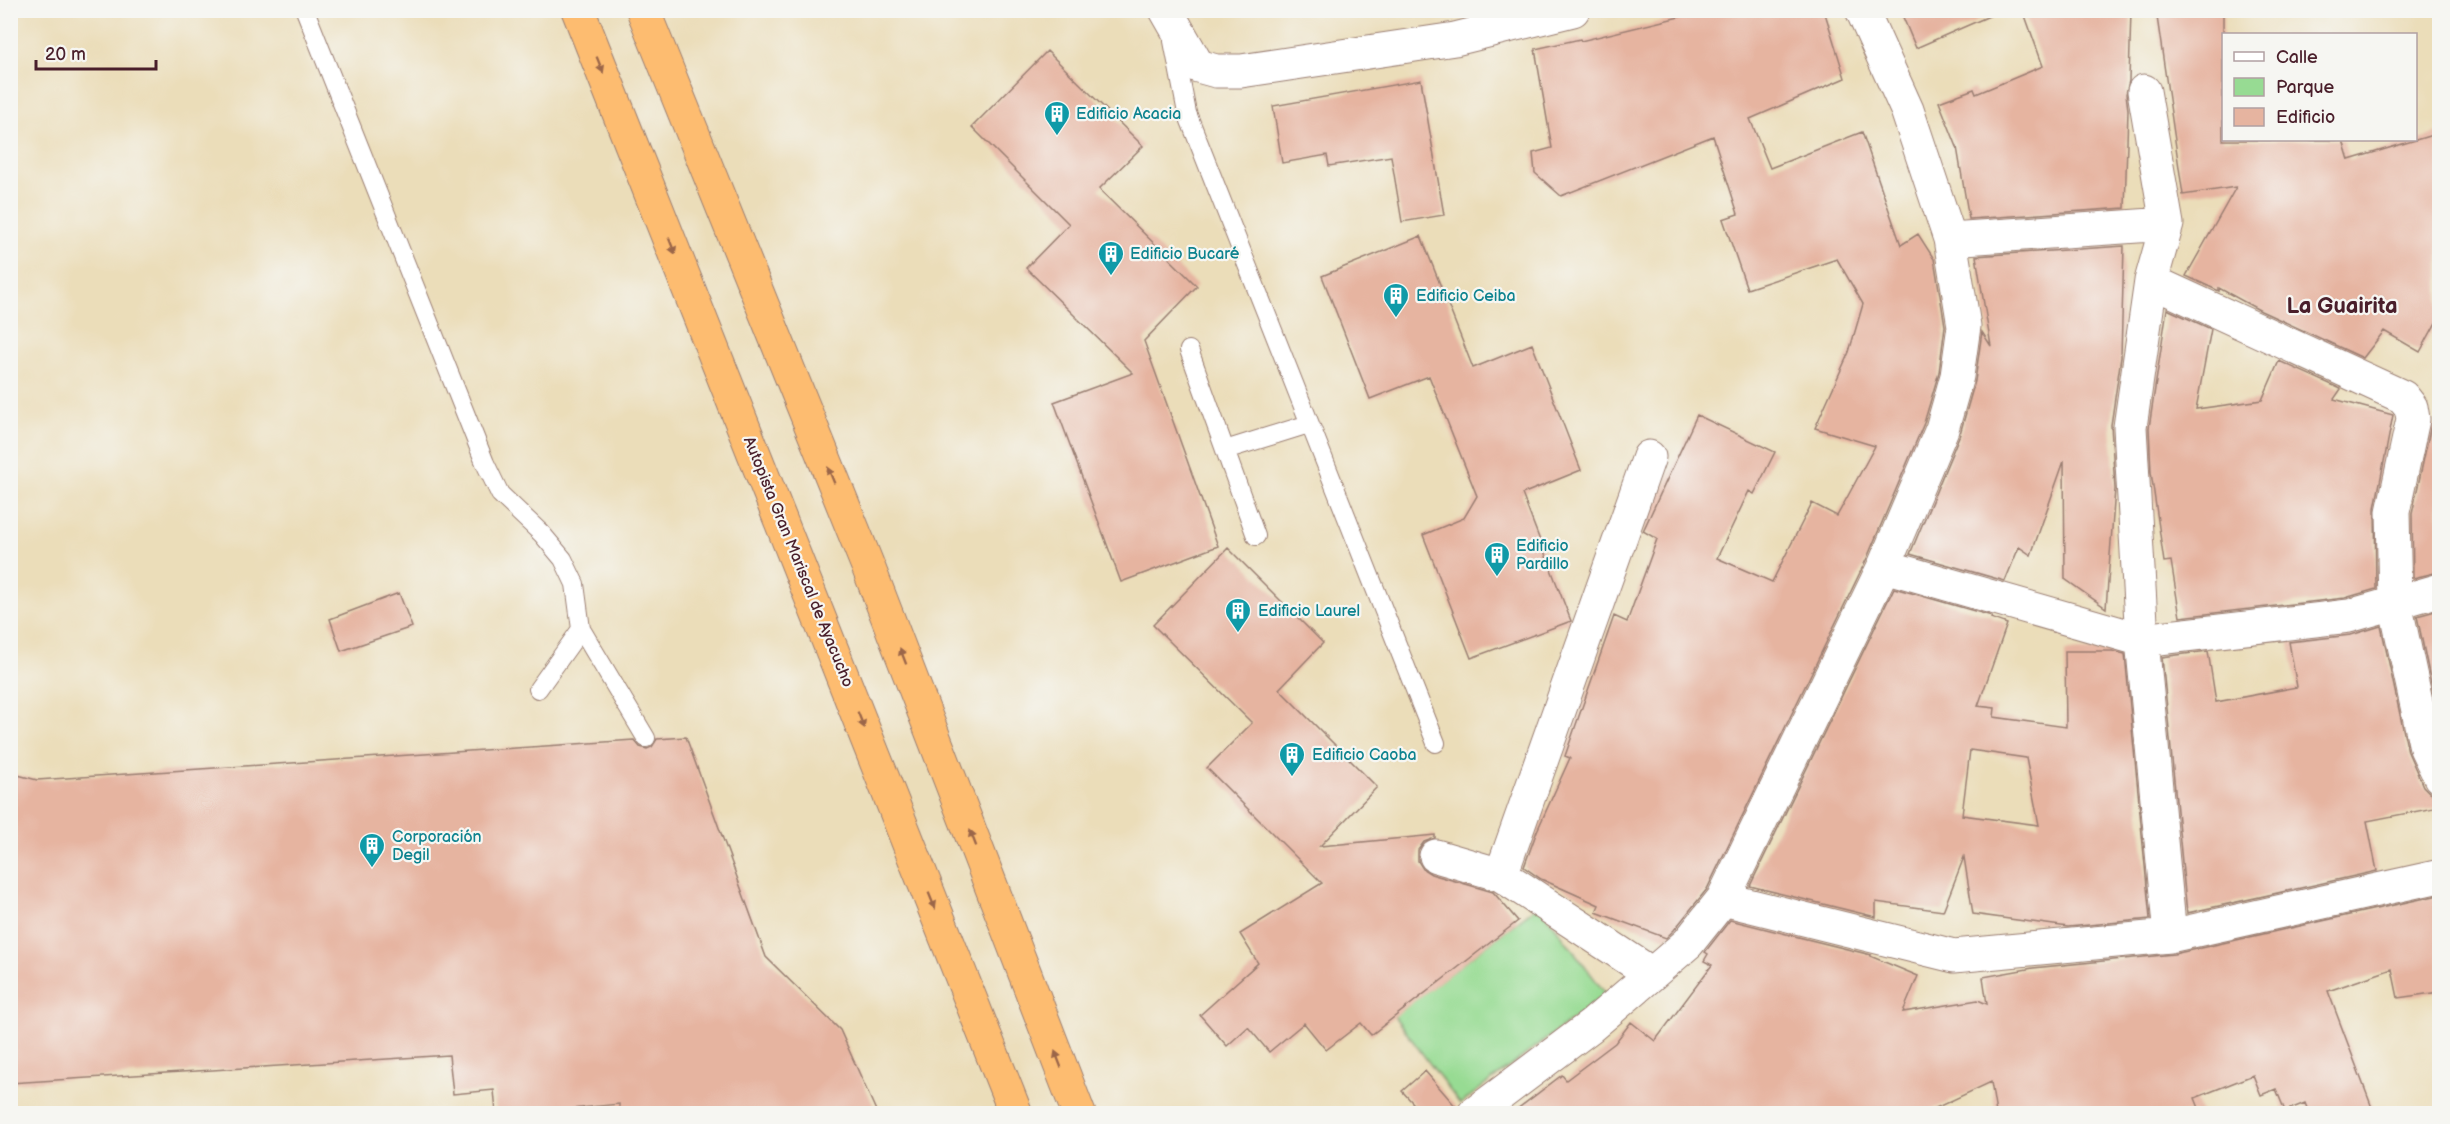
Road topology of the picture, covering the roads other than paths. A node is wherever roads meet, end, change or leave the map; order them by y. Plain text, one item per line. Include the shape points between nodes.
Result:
1 (305, 10) edge
2 (578, 10) edge
3 (643, 10) edge
4 (1573, 10) edge
5 (1862, 10) edge
6 (1167, 11) edge
7 (2144, 91) dead end
8 (2167, 224) junction
9 (1950, 239) junction
10 (2151, 281) junction
11 (1189, 350) dead end
12 (1309, 424) junction
13 (1225, 450) junction
14 (1649, 457) dead end
15 (1256, 536) dead end
16 (1884, 566) junction
17 (2439, 590) edge
18 (2395, 603) junction
19 (581, 629) junction
20 (2142, 640) junction
21 (538, 689) dead end
22 (646, 738) dead end
23 (1436, 743) dead end
24 (2439, 777) edge
25 (1436, 856) dead end
26 (1501, 875) junction
27 (2439, 876) edge
28 (1723, 899) junction
29 (2170, 936) junction
30 (1652, 974) junction
31 (1016, 1113) edge
32 (1079, 1113) edge
33 (1474, 1113) edge

1 - 19 lane via 486,463 500,494 563,559 575,584
2 -> 31 highway, Autopista Gran Mariscal de Ayacucho
32 -> 3 highway via 869,569
4 - 6 street via 1455,39 1241,71 1198,66
5 - 9 street via 1906,110
6 - 12 lane via 1187,113
7 - 8 street
8 - 9 street
8 - 10 street
9 - 16 street via 1964,326 1958,376 1942,429
10 - 18 street via 2403,397 2411,407 2413,418 2392,513
10 - 20 street via 2130,427
11 - 13 lane
12 - 13 lane
12 - 23 lane
13 - 15 lane
14 - 26 street
16 - 20 street
16 - 28 street
17 - 18 street
18 - 20 street via 2349,616
18 - 24 street via 2426,748
19 - 21 lane
19 - 22 lane
20 - 29 street
25 - 26 street
26 - 30 street
27 - 29 street
28 - 29 street via 1954,956
28 - 30 street via 1688,943
30 - 33 street via 1591,1026

